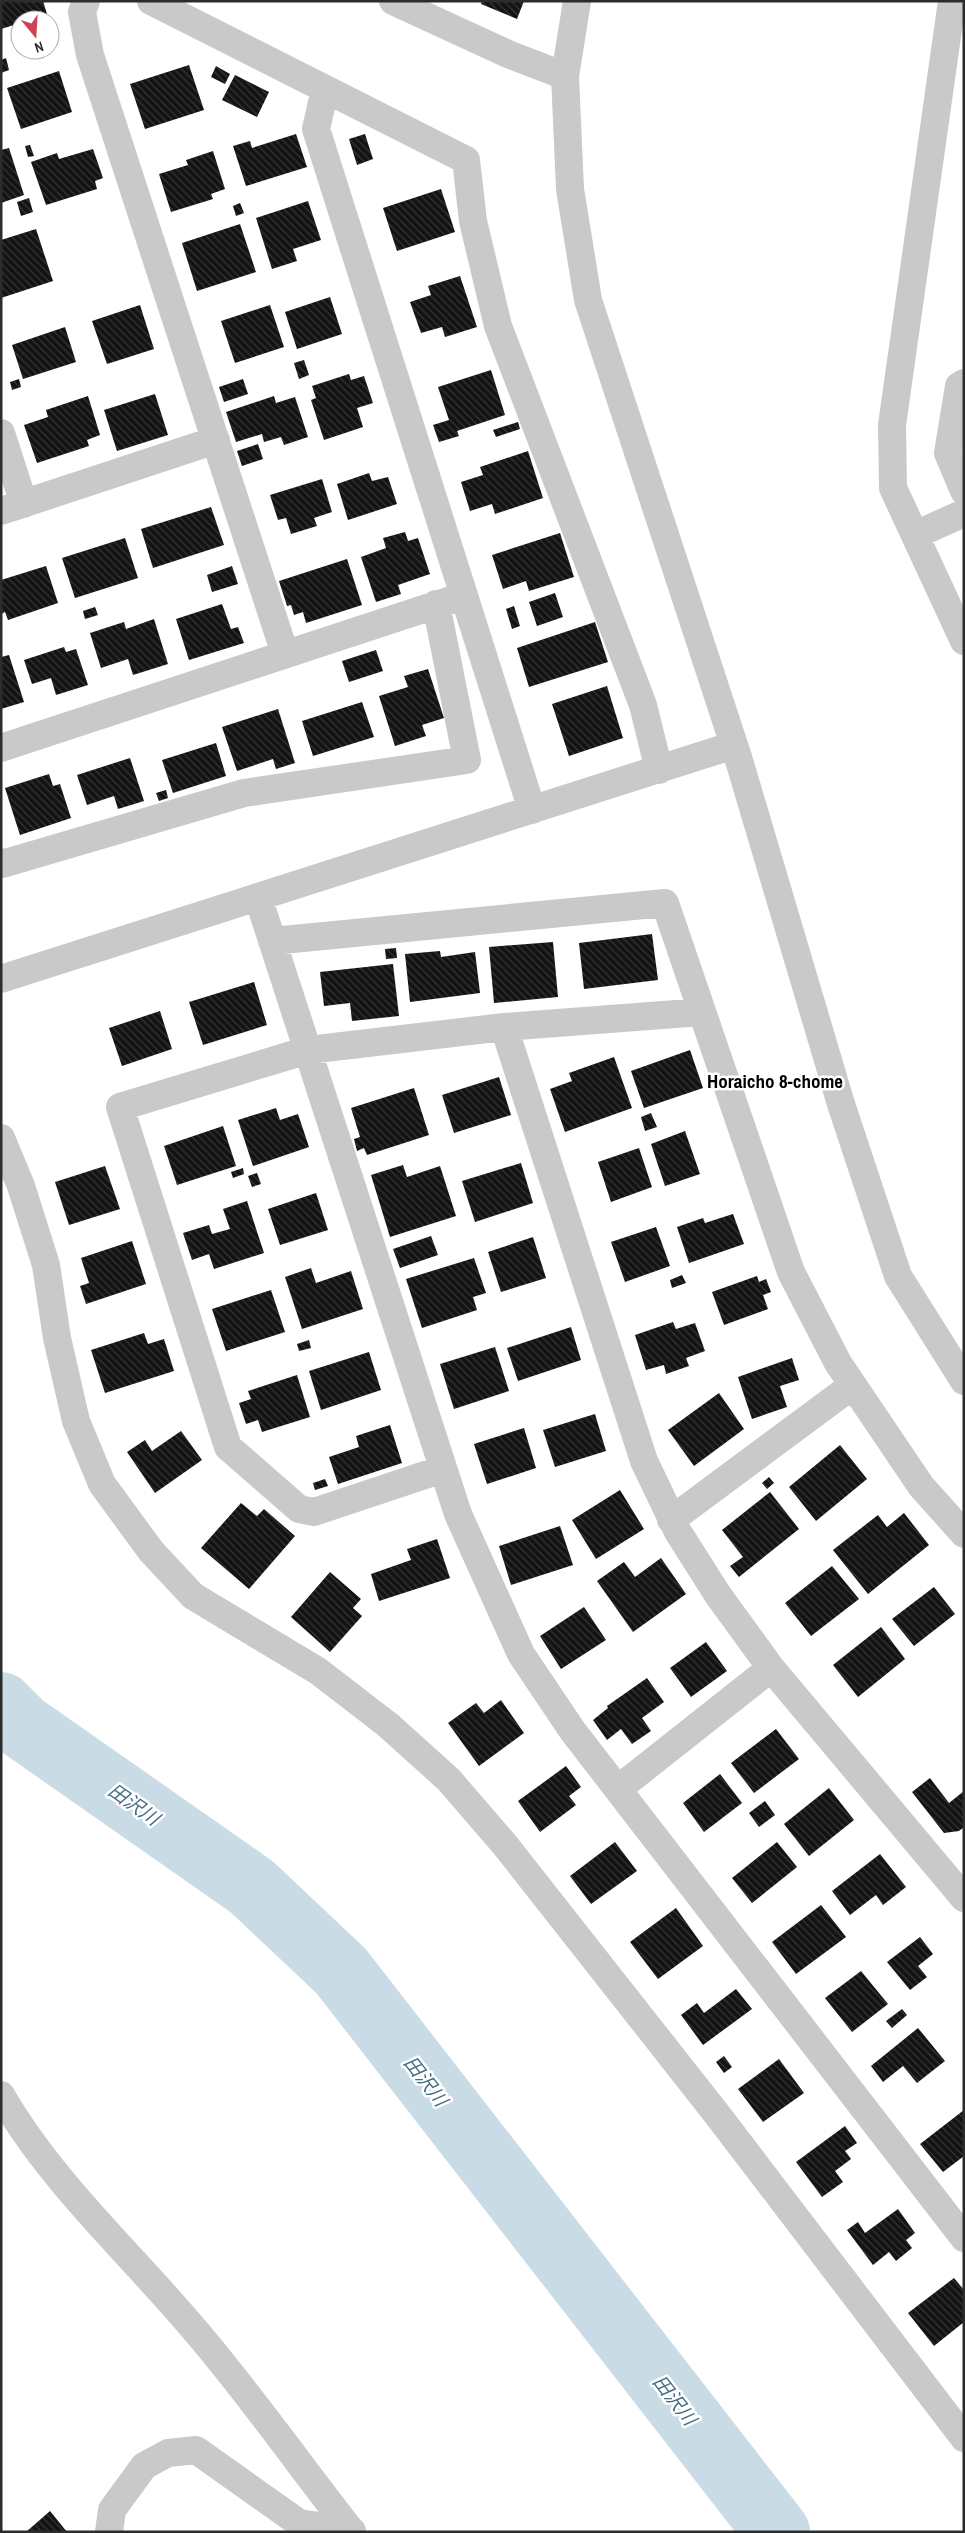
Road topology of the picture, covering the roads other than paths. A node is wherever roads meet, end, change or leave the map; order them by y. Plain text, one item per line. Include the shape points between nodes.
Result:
1 (86, 1) edge
2 (151, 1) edge
3 (393, 1) edge
4 (576, 1) edge
5 (952, 1) edge
6 (566, 76) junction
7 (325, 89) junction
8 (964, 383) edge
9 (1, 433) edge
10 (216, 440) junction
11 (964, 491) edge
12 (12, 507) edge
13 (964, 513) edge
14 (914, 535) junction
15 (465, 595) junction
16 (436, 604) junction
17 (964, 641) edge
18 (285, 654) junction
19 (734, 746) junction
20 (1, 748) edge
21 (659, 770) junction
22 (532, 810) junction
23 (1, 862) edge
24 (258, 897) junction
25 (272, 941) junction
26 (1, 979) edge
27 (702, 1012) junction
28 (504, 1027) junction
29 (308, 1050) junction
30 (1, 1138) edge
31 (964, 1380) edge
32 (853, 1385) junction
33 (444, 1469) junction
34 (671, 1520) junction
35 (964, 1534) edge
36 (771, 1668) junction
37 (618, 1789) junction
38 (955, 1867) edge
39 (964, 1898) edge
40 (1, 2096) edge
41 (964, 2238) edge
42 (964, 2438) edge
43 (109, 2532) edge
44 (352, 2532) edge

1 - 10 street via 82,12 90,55
2 - 7 street
3 - 6 street via 508,54
4 - 6 street
5 - 14 street via 892,425 893,488
6 - 19 street via 570,188 588,300
7 - 15 street via 316,129
7 - 21 street via 466,160 473,221 498,326 643,705
8 - 11 street via 959,386 948,453
9 - 12 street
10 - 12 street
10 - 18 street
13 - 14 street
14 - 17 street
15 - 16 street
15 - 22 street
16 - 18 street
16 - 23 street via 467,760 244,793
18 - 20 street
19 - 21 street
19 - 31 street via 841,1104 898,1276
21 - 22 street
22 - 24 street
24 - 25 street
24 - 26 street
25 - 27 street via 665,903
25 - 29 street
27 - 28 street
27 - 32 street via 791,1272 838,1363
28 - 29 street
28 - 34 street via 644,1462
29 - 33 street
29 - 33 street via 120,1107 228,1447 299,1509 314,1512
30 - 42 street via 21,1186 46,1264 57,1338 76,1421 102,1484 123,1514 151,1551 193,1596 318,1671 388,1725 448,1780 506,1845
32 - 34 street
32 - 35 street via 921,1486
33 - 37 street via 458,1514 521,1654 572,1730
34 - 36 street via 718,1595
36 - 37 street
36 - 38 street
37 - 41 street
38 - 39 street
40 - 44 street via 43,2156 194,2329
43 - 44 street via 112,2510 144,2466 168,2453 196,2450 299,2523

